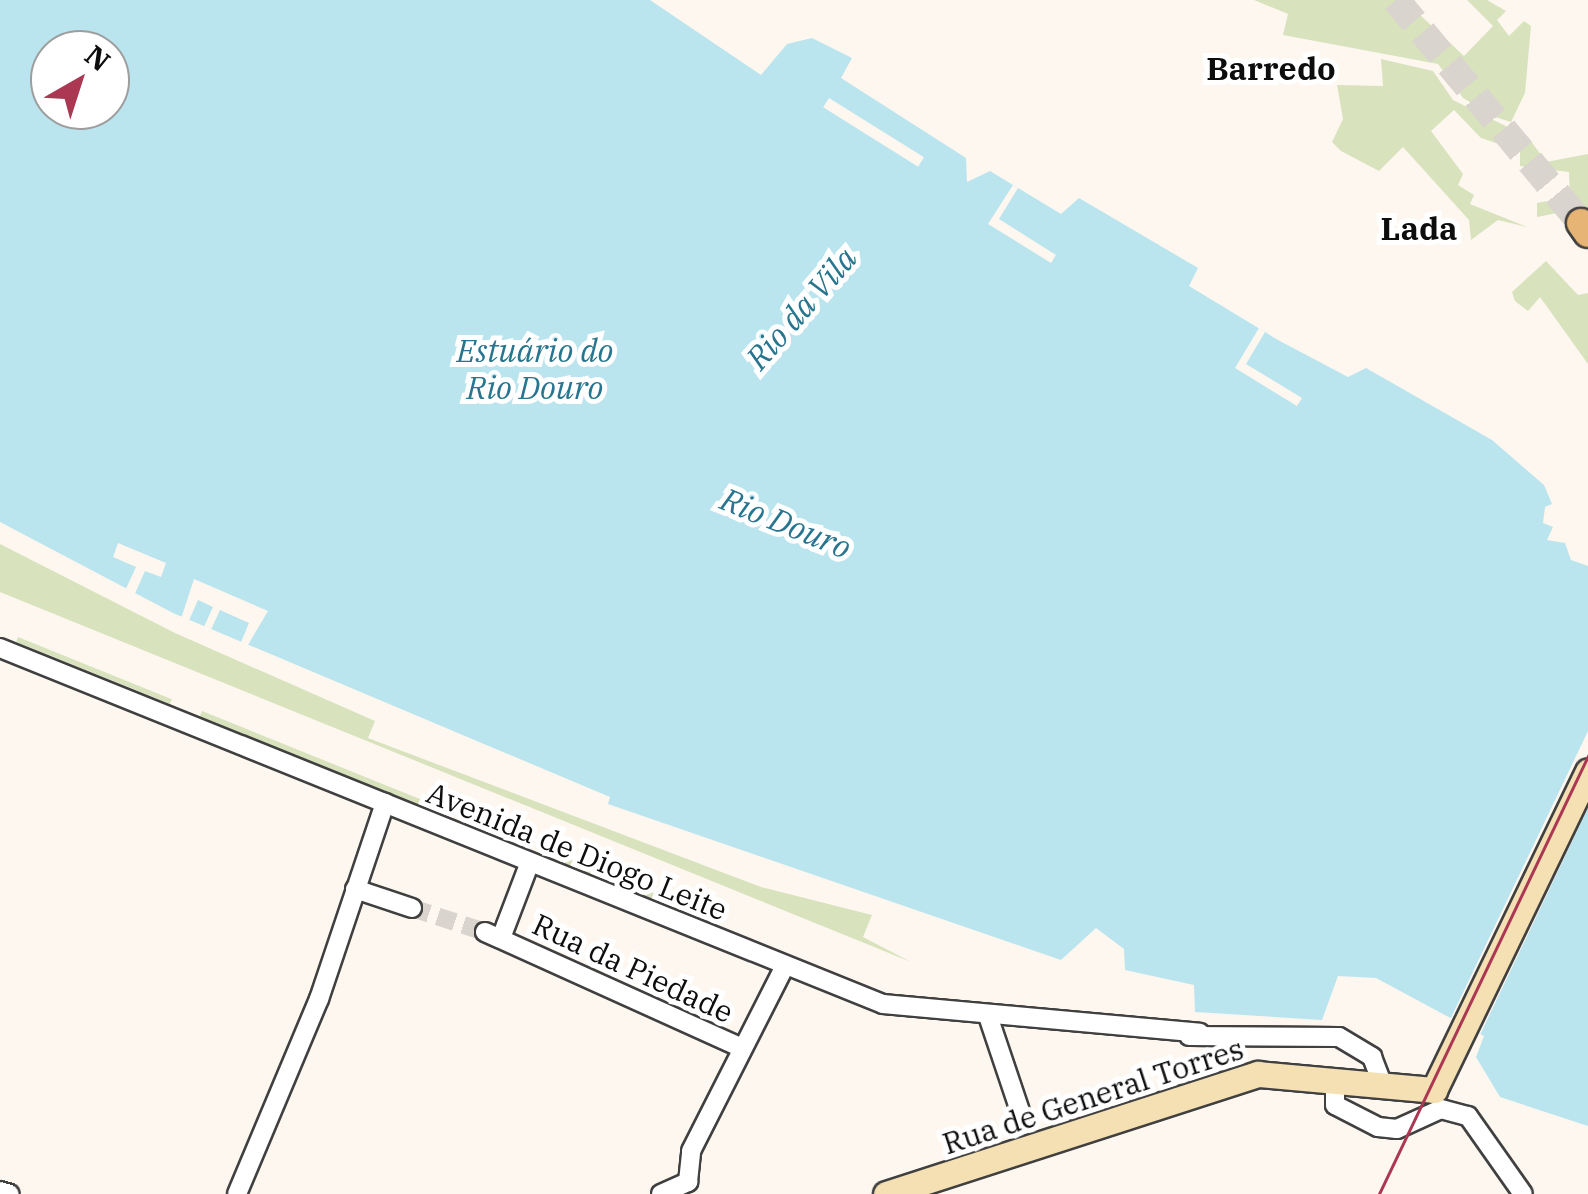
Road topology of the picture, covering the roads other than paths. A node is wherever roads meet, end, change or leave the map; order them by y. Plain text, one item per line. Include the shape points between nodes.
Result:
1 (0, 648) edge
2 (1588, 771) edge
3 (385, 803) junction
4 (530, 862) junction
5 (356, 889) junction
6 (412, 908) tunnel mouth
7 (785, 966) junction
8 (988, 1016) junction
9 (742, 1048) junction
10 (1335, 1079) junction
11 (1381, 1081) junction
12 (1021, 1114) dead end
13 (0, 1191) edge
14 (10, 1194) edge
15 (238, 1194) edge
16 (661, 1194) edge
17 (886, 1194) edge
18 (1523, 1194) edge

1 - 3 street, Avenida de Diogo Leite
2 - 11 main road, Rua de General Torres via 1434,1090
3 - 4 street, Avenida de Diogo Leite
3 - 5 street
4 - 7 street, Avenida de Diogo Leite
4 - 9 street, Rua da Piedade via 493,935
5 - 6 street
5 - 15 street
7 - 8 street, Avenida de Diogo Leite via 884,1004
7 - 9 street
8 - 11 street, Avenida de Diogo Leite via 1354,1041 1372,1056
8 - 12 street
9 - 16 street via 691,1151 688,1182
10 - 11 main road, Rua de General Torres
10 - 17 main road, Rua de General Torres via 1258,1074
10 - 18 street via 1335,1105 1378,1127 1397,1129 1442,1109 1468,1116
13 - 14 street

